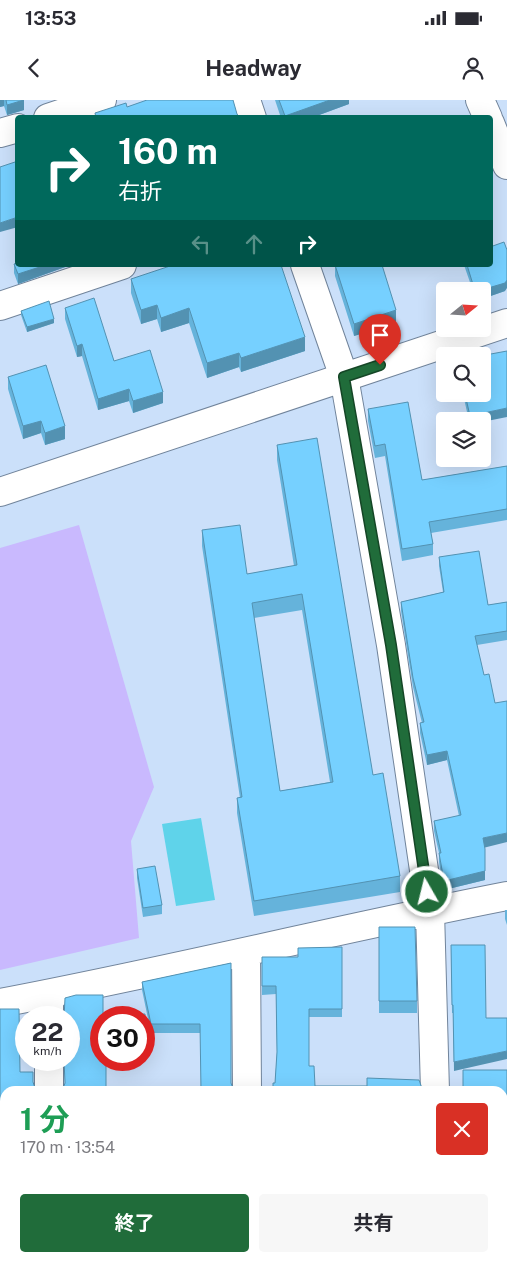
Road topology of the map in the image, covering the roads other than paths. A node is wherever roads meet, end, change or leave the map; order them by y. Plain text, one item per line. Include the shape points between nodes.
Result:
1 (102, 100) edge
2 (246, 100) edge
3 (480, 100) edge
4 (57, 115) edge
5 (251, 115) edge
6 (487, 115) edge
7 (15, 129) edge
8 (493, 131) edge
9 (0, 134) edge
10 (507, 165) edge
11 (116, 267) edge
12 (306, 267) edge
13 (0, 306) edge
14 (507, 323) edge
15 (344, 377) junction
16 (0, 492) edge
17 (507, 896) edge
18 (430, 911) junction
19 (246, 952) junction
20 (0, 1003) edge
21 (49, 1006) edge
22 (49, 1071) edge
23 (49, 1086) edge
24 (247, 1086) edge
25 (435, 1086) edge

1 - 4 main road
2 - 5 main road
3 - 6 main road
7 - 9 main road
8 - 10 main road
11 - 13 main road
12 - 15 main road
14 - 15 main road
15 - 16 main road
15 - 18 main road via 391,645
17 - 18 main road
18 - 19 main road
18 - 25 main road
19 - 21 main road
19 - 24 main road
20 - 21 main road
22 - 23 main road

